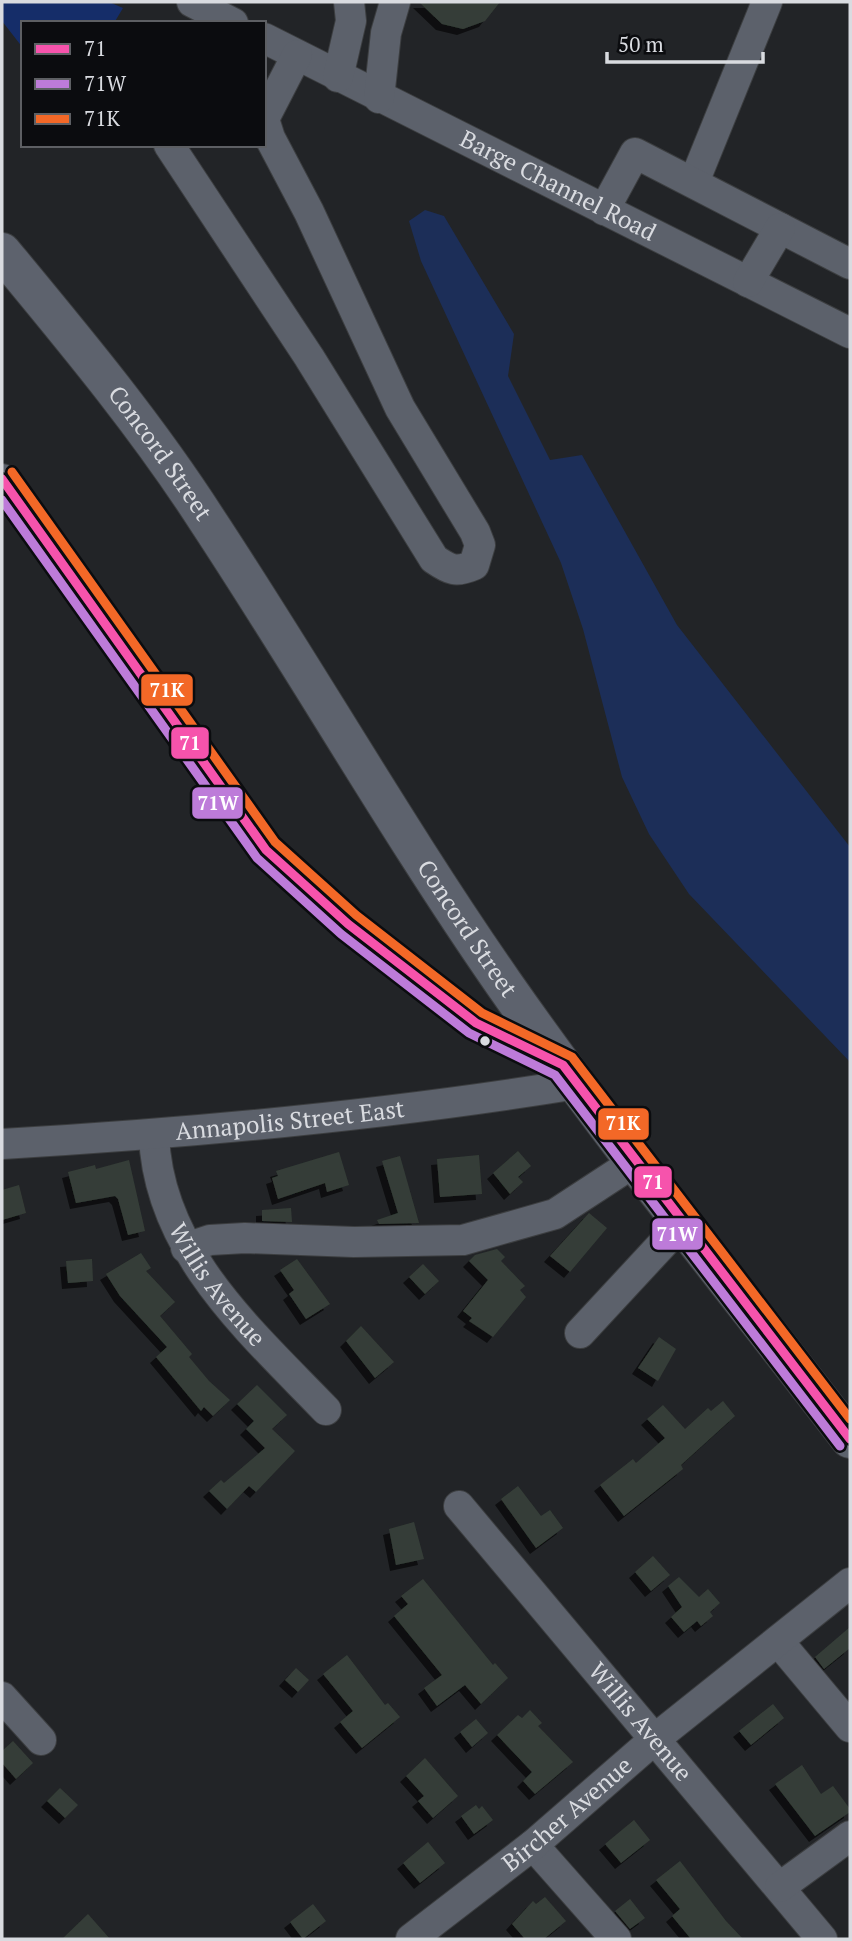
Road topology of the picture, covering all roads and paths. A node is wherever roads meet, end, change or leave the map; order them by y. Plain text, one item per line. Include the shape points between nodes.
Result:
1 (192, 2) edge
2 (349, 2) edge
3 (395, 2) edge
4 (767, 2) edge
5 (229, 21) edge
6 (266, 39) edge
7 (297, 55) junction
8 (338, 77) junction
9 (379, 98) junction
10 (266, 115) edge
11 (266, 125) edge
12 (170, 147) edge
13 (694, 182) junction
14 (604, 210) junction
15 (780, 228) junction
16 (2, 252) edge
17 (850, 264) edge
18 (748, 282) junction
19 (850, 333) edge
20 (2, 479) edge
21 (570, 1075) junction
22 (154, 1135) junction
23 (2, 1144) edge
24 (636, 1161) junction
25 (683, 1222) junction
26 (186, 1248) junction
27 (580, 1333) dead end
28 (326, 1410) dead end
29 (850, 1439) edge
30 (459, 1506) dead end
31 (850, 1583) edge
32 (778, 1641) junction
33 (2, 1697) edge
34 (850, 1727) edge
35 (656, 1738) junction
36 (41, 1740) dead end
37 (850, 1836) edge
38 (533, 1845) junction
39 (780, 1887) junction
40 (419, 1937) edge
41 (616, 1939) edge
42 (822, 1939) edge

1 - 5 street
2 - 8 street via 351,21
3 - 9 street via 386,33
4 - 13 street
6 - 7 street, Barge Channel Road
7 - 8 street, Barge Channel Road
7 - 10 street
8 - 9 street, Barge Channel Road
9 - 14 street, Barge Channel Road
11 - 12 street via 400,408 475,532 480,545 474,565 462,571 450,570 434,559 309,357
13 - 14 street via 635,153
13 - 15 street
14 - 18 street, Barge Channel Road
15 - 17 street
15 - 18 street
16 - 21 main road, Concord Street via 116,389 206,517 398,823
18 - 19 street, Barge Channel Road
20 - 21 street, Concord Street via 266,850 348,924 476,1023
21 - 22 street, Annapolis Street East via 505,1096
21 - 24 main road
22 - 23 street, Annapolis Street East
22 - 26 street, Willis Avenue via 158,1177
24 - 25 main road
24 - 26 street via 555,1214 463,1240 245,1238 211,1240
25 - 27 street
25 - 29 main road
26 - 28 street, Willis Avenue via 236,1316
30 - 35 street, Willis Avenue
31 - 32 street, Bircher Avenue
32 - 34 street
32 - 35 street, Bircher Avenue
33 - 36 street
35 - 38 street, Bircher Avenue
35 - 39 street, Willis Avenue
37 - 39 street
38 - 40 street, Bircher Avenue
38 - 41 street
39 - 42 street, Willis Avenue

